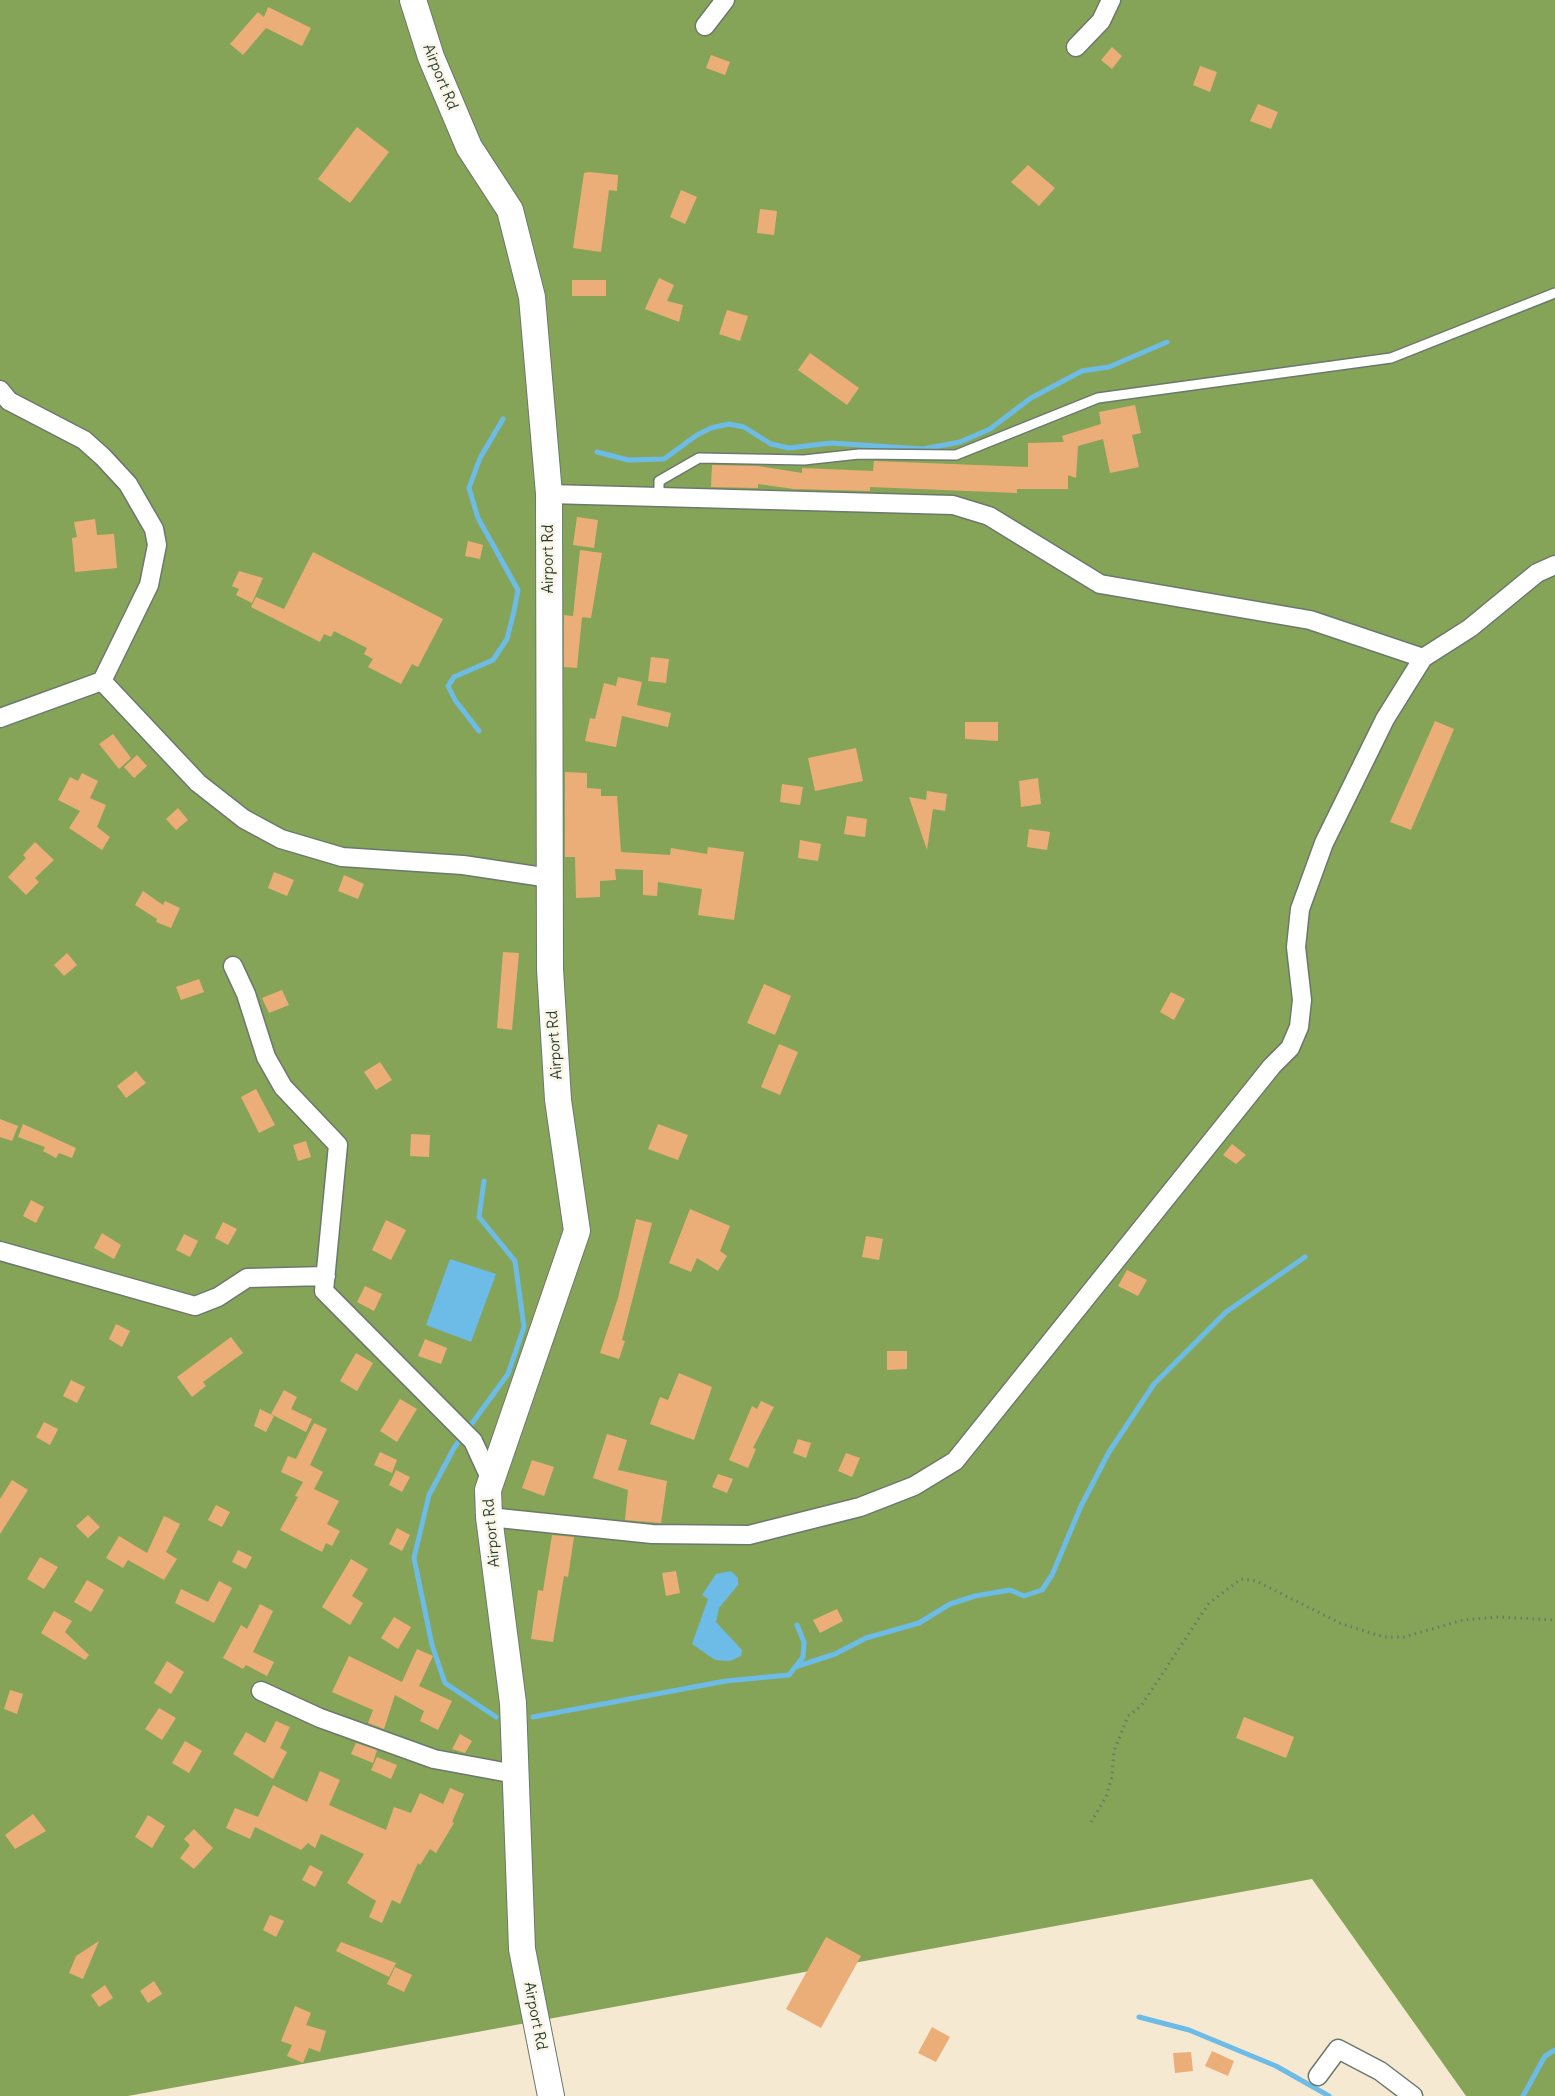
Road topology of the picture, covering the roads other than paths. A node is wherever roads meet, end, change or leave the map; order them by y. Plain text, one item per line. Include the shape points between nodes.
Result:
1 (413, 0) edge
2 (725, 0) edge
3 (1111, 0) edge
4 (705, 26) dead end
5 (1076, 47) dead end
6 (1555, 293) edge
7 (3, 398) edge
8 (549, 494) junction
9 (659, 497) junction
10 (1555, 564) edge
11 (1423, 658) junction
12 (102, 681) junction
13 (0, 718) edge
14 (550, 878) junction
15 (233, 966) dead end
16 (0, 1251) edge
17 (326, 1276) junction
18 (491, 1480) junction
19 (489, 1517) junction
20 (261, 1691) dead end
21 (515, 1774) junction
22 (1318, 2076) dead end
23 (551, 2096) edge
24 (1413, 2096) edge

1 - 8 main road, Airport Rd via 431,57 469,147 510,210 532,297
2 - 4 street
3 - 5 street via 1101,21
6 - 9 lane via 1391,358 1098,398 956,455 859,454 804,460 699,458 659,481
7 - 12 street via 84,440 128,484 154,529 157,545 149,585
8 - 9 street
8 - 14 main road, Airport Rd
9 - 11 street via 953,505 988,516 1100,584 1310,620
10 - 11 street via 1537,573 1470,628
11 - 19 street via 1385,719 1324,843 1300,909 1296,947 1302,1000 1299,1028 1290,1048 955,1461 914,1486 860,1507 749,1534 652,1534
12 - 13 street
12 - 14 street via 198,783 244,819 281,839 342,857 463,865
14 - 18 main road, Airport Rd via 550,969 558,1100 577,1231
15 - 17 street via 266,1057 283,1087 338,1145
16 - 17 street via 195,1306 247,1278
17 - 18 street via 324,1291 473,1441
18 - 19 main road, Airport Rd
19 - 21 main road, Airport Rd via 513,1703
20 - 21 street via 320,1718 434,1759
21 - 23 main road, Airport Rd via 522,1949
22 - 24 street via 1338,2049 1380,2071

